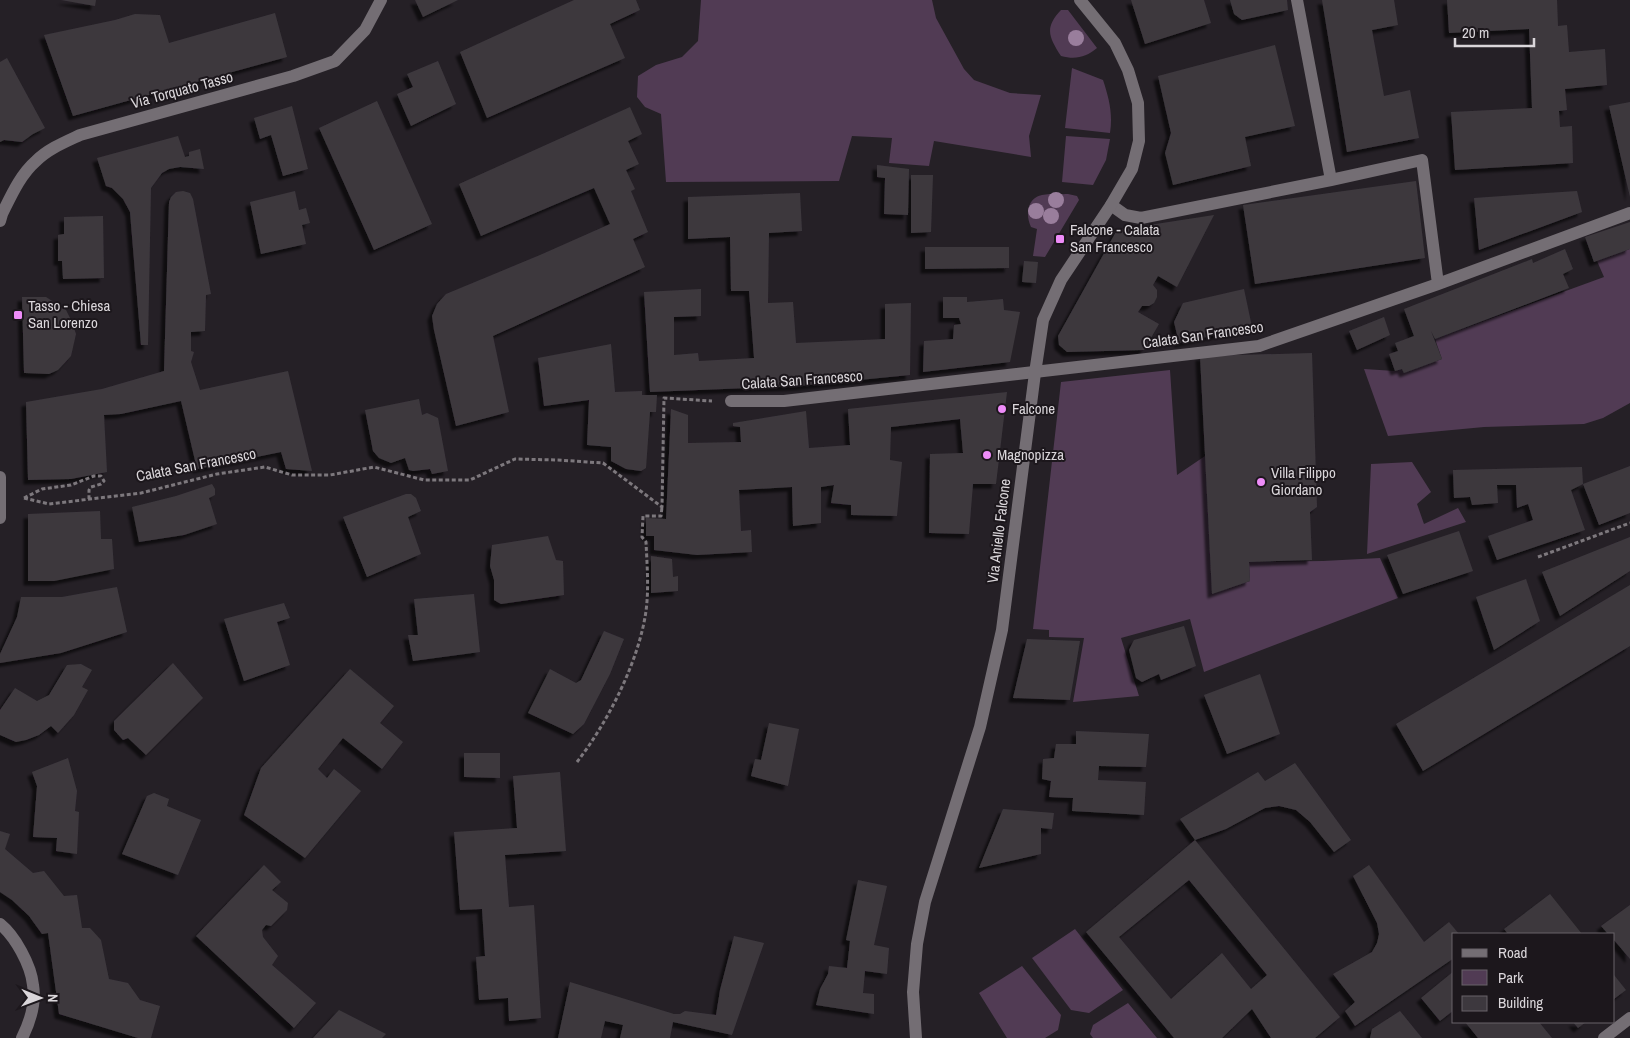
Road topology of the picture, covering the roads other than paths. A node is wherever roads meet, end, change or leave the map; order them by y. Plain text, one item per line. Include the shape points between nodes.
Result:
1 (381, 0) edge
2 (1080, 0) edge
3 (1297, 0) edge
4 (1331, 180) junction
5 (1111, 205) junction
6 (1630, 212) edge
7 (0, 221) edge
8 (1438, 284) junction
9 (1035, 372) junction
10 (731, 402) road end
11 (0, 477) edge
12 (0, 518) edge
13 (0, 924) edge
14 (1630, 1018) edge
15 (22, 1038) edge
16 (916, 1038) edge
17 (1604, 1038) edge

1 - 7 street, Via Torquato Tasso via 365,30 335,61 293,76 80,135 57,146 36,160 22,177
2 - 5 street, Via Aniello Falcone via 1115,43 1138,102 1139,141 1132,169
3 - 4 street
4 - 5 street via 1141,218 1125,215
4 - 8 street via 1422,160
5 - 9 street, Via Aniello Falcone via 1061,280 1043,320
6 - 8 street, Calata San Francesco
8 - 9 street, Calata San Francesco via 1259,346
9 - 10 street, Calata San Francesco via 784,401
9 - 16 street, Via Aniello Falcone via 1002,630 980,727 925,902 917,944 913,992
11 - 12 street
13 - 15 street via 20,947 33,984 30,1021
14 - 17 street

